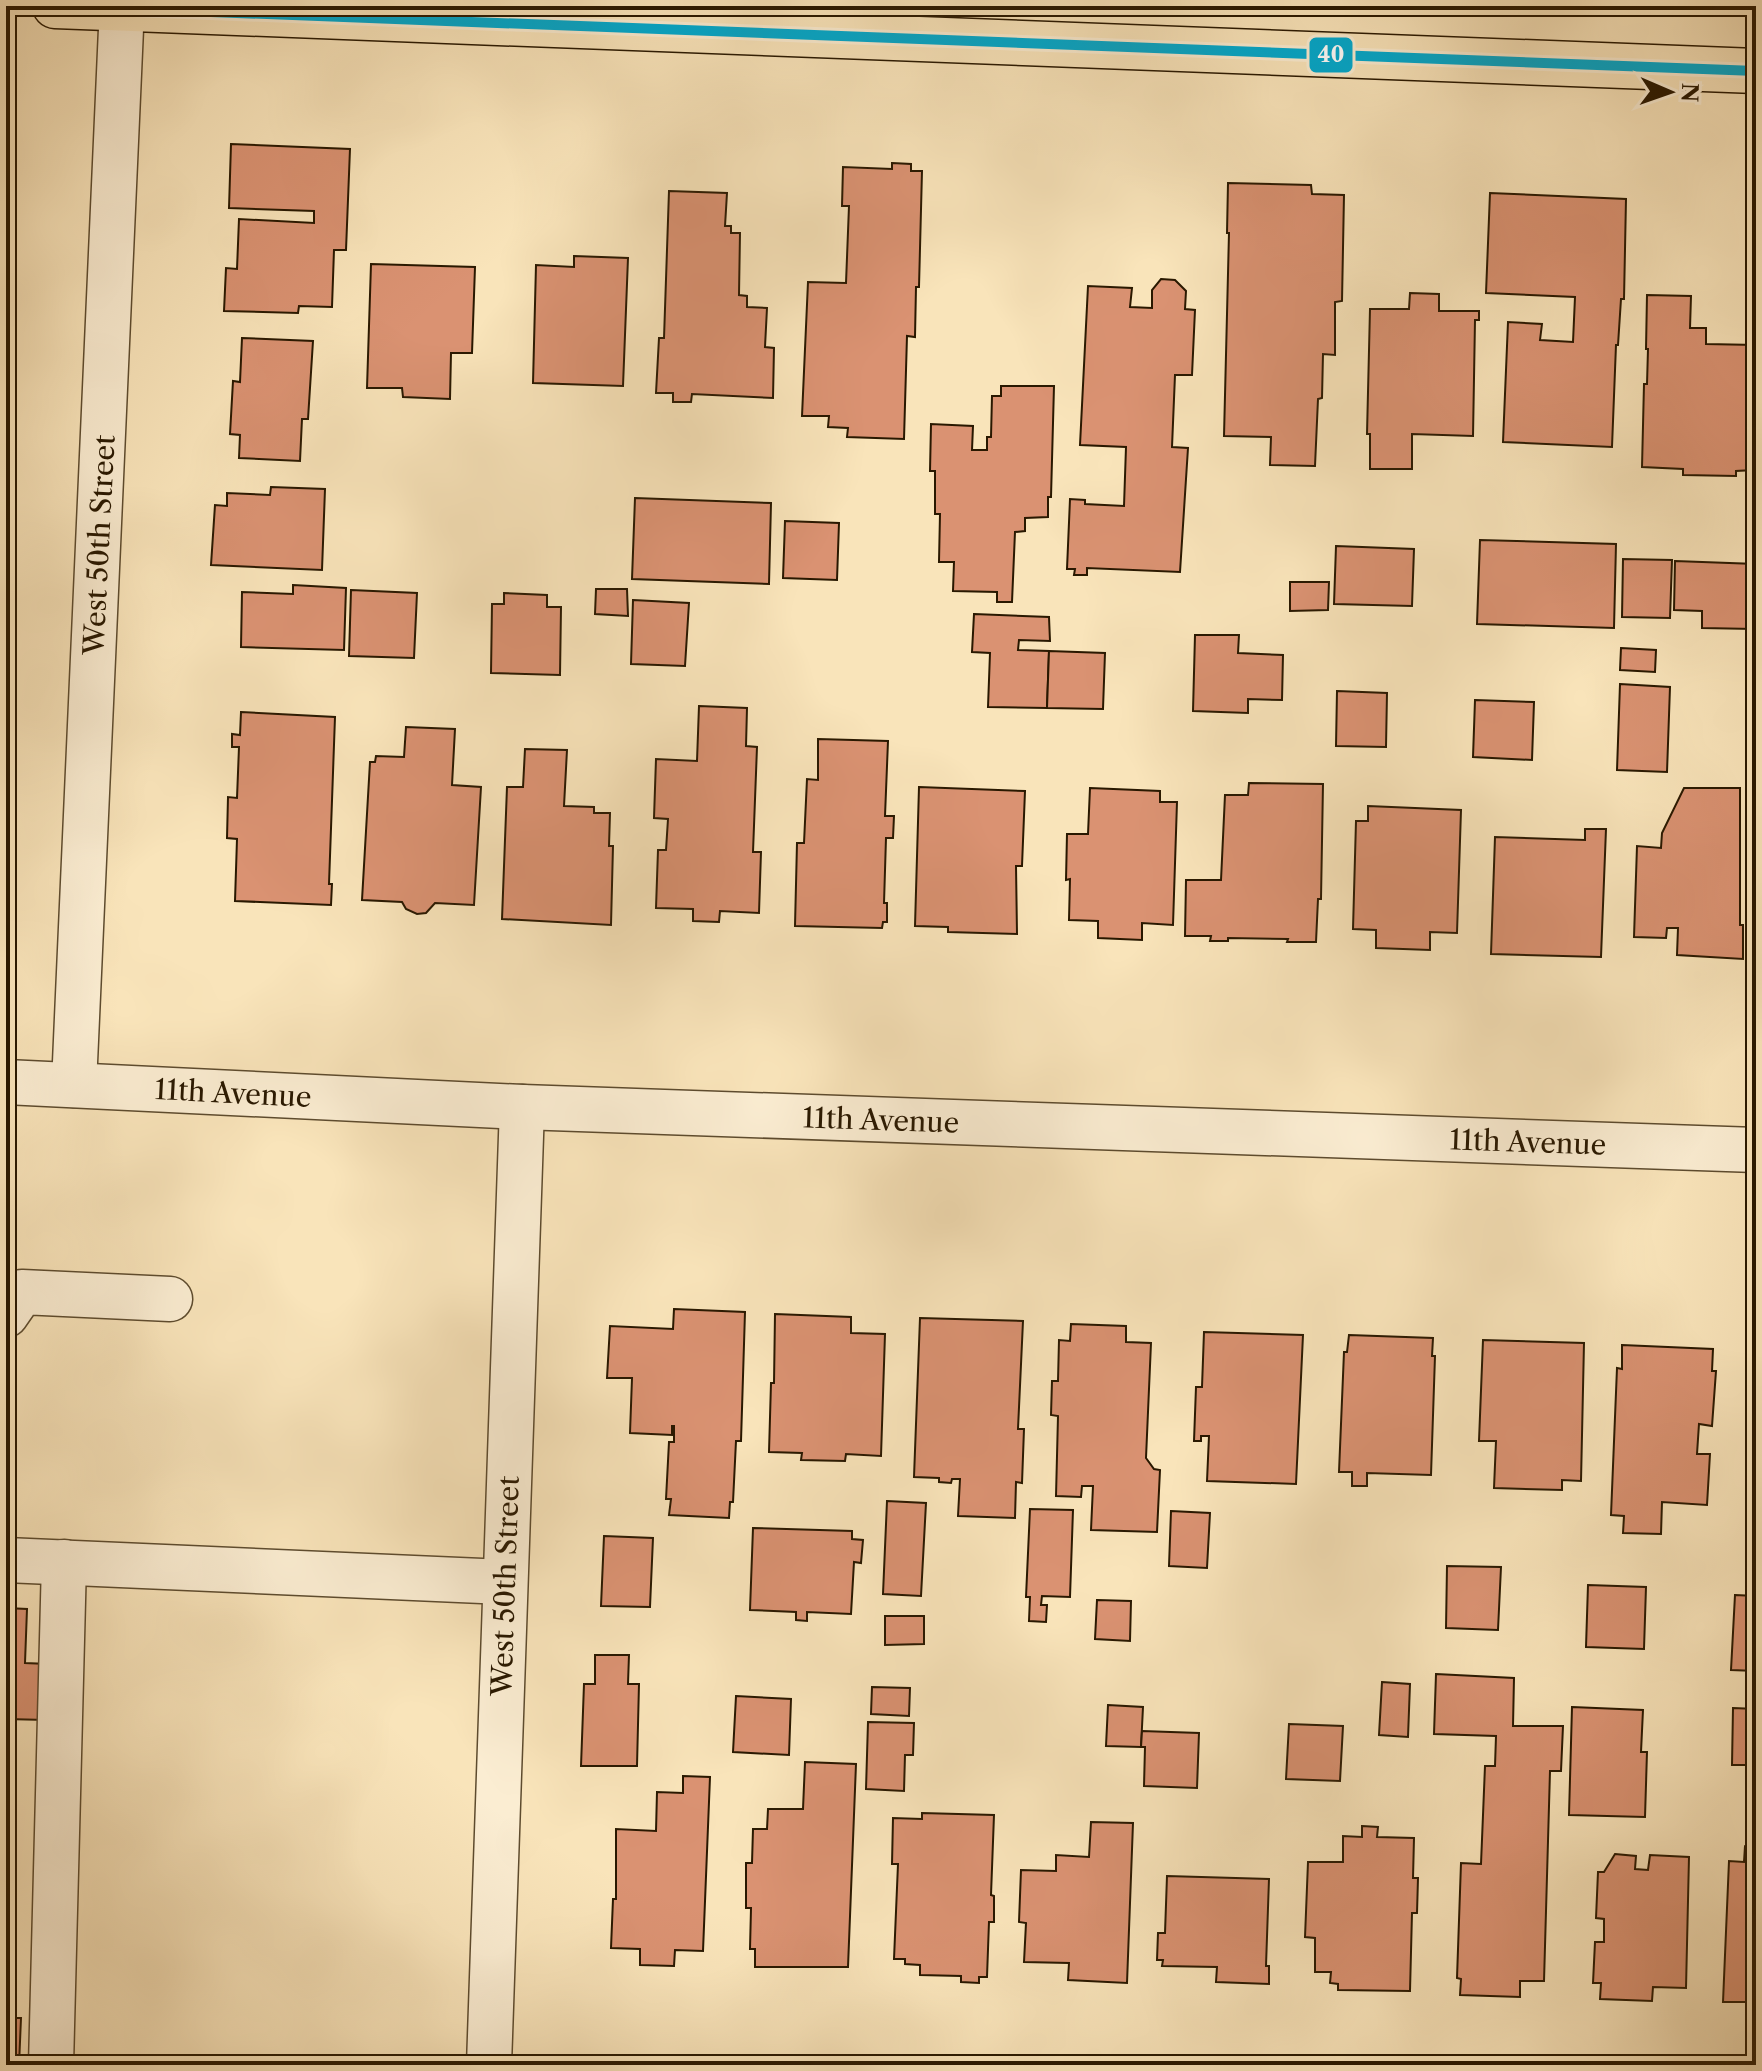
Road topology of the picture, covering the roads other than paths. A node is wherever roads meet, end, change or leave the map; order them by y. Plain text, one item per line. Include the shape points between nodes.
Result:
1 (55, 6) edge
2 (122, 8) edge
3 (1756, 71) edge
4 (6, 1082) edge
5 (74, 1085) junction
6 (522, 1107) junction
7 (1756, 1150) edge
8 (170, 1299) dead end
9 (6, 1315) edge
10 (6, 1560) edge
11 (64, 1562) junction
12 (505, 1582) junction
13 (51, 2065) edge
14 (489, 2065) edge

1 - 2 main road
2 - 3 main road
2 - 5 street, West 50th Street
4 - 5 street, 11th Avenue
5 - 6 street, 11th Avenue
6 - 7 street, 11th Avenue
6 - 12 street, West 50th Street
8 - 9 street via 22,1292
10 - 11 street
11 - 12 street
11 - 13 street
12 - 14 street, West 50th Street

